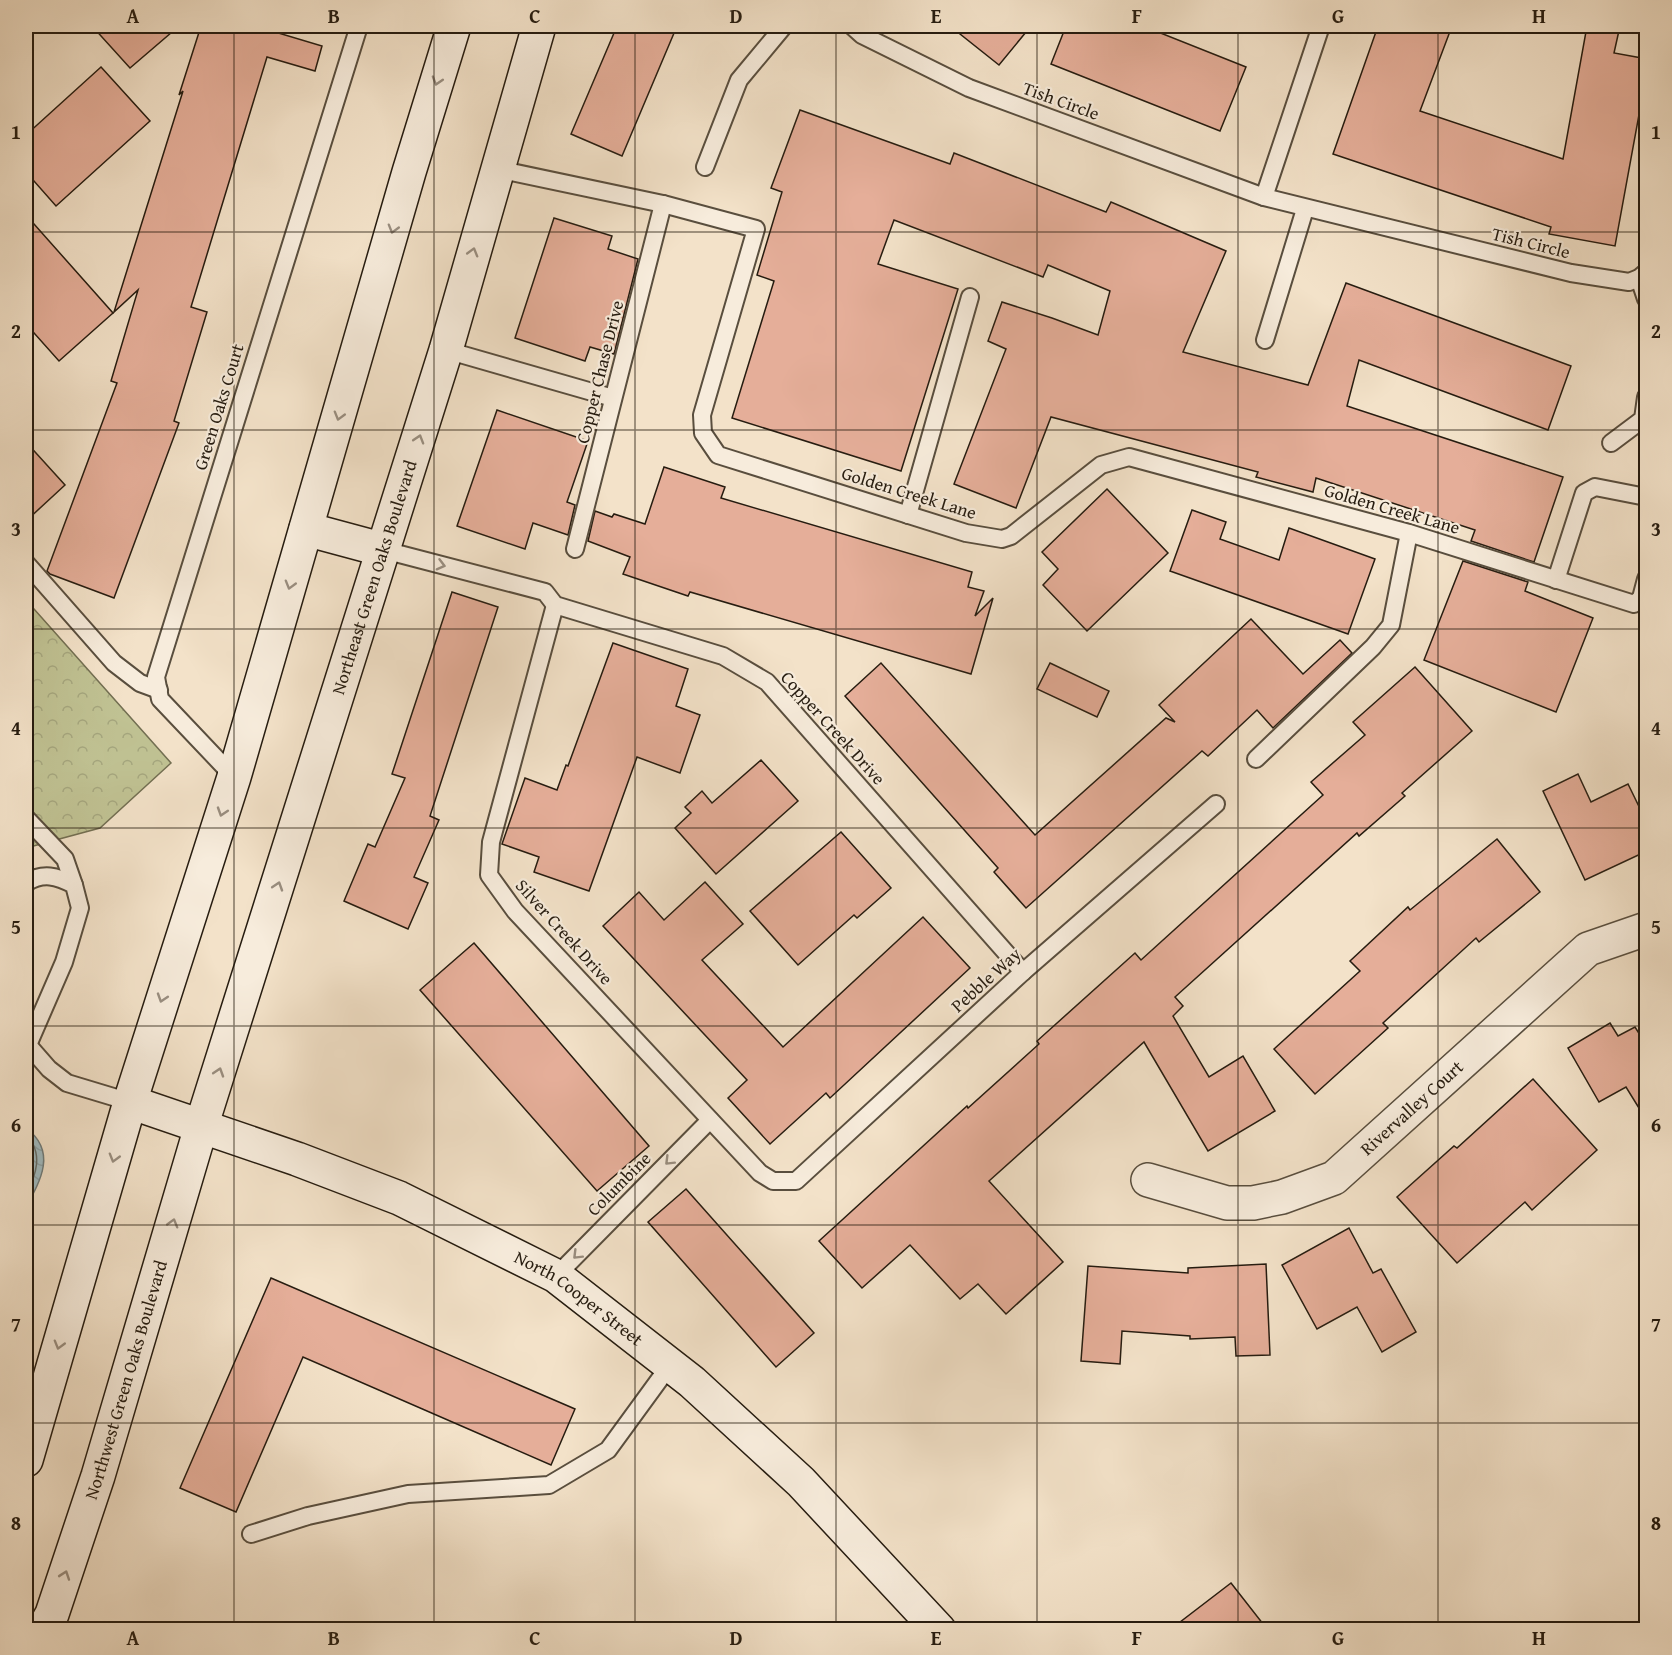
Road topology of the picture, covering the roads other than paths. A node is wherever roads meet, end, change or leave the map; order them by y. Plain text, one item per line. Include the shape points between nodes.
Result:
1 (359, 26) edge
2 (454, 26) edge
3 (539, 26) edge
4 (784, 26) edge
5 (852, 26) edge
6 (1321, 26) edge
7 (705, 167) dead end
8 (497, 169) junction
9 (1264, 197) junction
10 (663, 204) junction
11 (1305, 209) junction
12 (1643, 275) edge
13 (970, 297) dead end
14 (1647, 299) edge
15 (1265, 340) dead end
16 (446, 350) junction
17 (1647, 396) edge
18 (613, 398) junction
19 (1645, 419) edge
20 (1611, 443) dead end
21 (1647, 497) edge
22 (909, 515) junction
23 (306, 529) junction
24 (1409, 533) junction
25 (575, 549) dead end
26 (384, 550) junction
27 (26, 563) edge
28 (1647, 579) edge
29 (1556, 580) junction
30 (555, 605) junction
31 (159, 690) junction
32 (1256, 759) dead end
33 (234, 777) junction
34 (1216, 804) dead end
35 (26, 818) edge
36 (26, 883) edge
37 (74, 885) junction
38 (1647, 929) edge
39 (1023, 972) junction
40 (27, 1042) edge
41 (130, 1102) junction
42 (710, 1120) junction
43 (201, 1127) junction
44 (1148, 1180) dead end
45 (782, 1182) joint
46 (556, 1276) junction
47 (670, 1365) junction
48 (26, 1460) edge
49 (251, 1534) dead end
50 (43, 1629) edge
51 (939, 1629) edge

1 - 31 lane, Green Oaks Court via 158,668
2 -> 23 main road
3 - 8 main road, Northeast Green Oaks Boulevard
4 - 7 lane via 739,80
5 - 9 lane, Tish Circle via 862,35 969,88
6 - 9 lane
8 - 10 lane, Golden Creek Lane
16 -> 8 main road, Northeast Green Oaks Boulevard
9 - 11 lane, Tish Circle
10 - 18 lane, Copper Chase Drive
10 - 22 lane, Golden Creek Lane via 756,229 702,415 703,433 718,455
11 - 12 lane, Tish Circle via 1571,273 1629,282
11 - 15 lane
12 - 14 lane
13 - 22 lane
16 - 18 lane
26 -> 16 main road, Northeast Green Oaks Boulevard
17 - 19 lane
18 - 25 lane, Copper Chase Drive
19 - 20 lane
21 - 29 lane via 1595,487 1584,493
22 - 24 lane, Golden Creek Lane via 966,533 1002,539 1101,465 1129,457
23 - 26 main road
23 -> 33 main road
24 - 29 lane, Golden Creek Lane
24 - 32 lane via 1390,625 1373,647
26 -> 30 lane, Copper Creek Drive via 546,592
43 -> 26 main road, Northeast Green Oaks Boulevard
27 - 31 lane via 114,663 140,683
28 - 29 lane, Golden Creek Lane via 1641,598 1634,604
30 - 39 lane, Copper Creek Drive via 723,656 767,682
30 - 42 lane, Silver Creek Drive via 491,842 489,875 515,910
31 - 33 lane via 160,699
33 -> 41 main road
34 - 39 lane, Pebble Way
35 - 37 lane via 65,859
36 - 37 lane via 33,878 58,876
37 - 40 lane via 80,908 64,962
38 - 44 main road, Rivervalley Court via 1588,949 1334,1178 1282,1197 1252,1203 1227,1203
39 - 45 lane, Pebble Way via 796,1181
40 - 41 lane via 49,1069 68,1083
41 - 43 main road, North Cooper Street
41 -> 48 main road
42 - 45 lane, Silver Creek Drive via 760,1173
42 -> 46 lane, Columbine
43 - 46 main road, North Cooper Street via 399,1198
50 -> 43 main road, Northwest Green Oaks Boulevard via 52,1614 98,1476
46 - 47 main road, North Cooper Street
47 - 49 lane via 608,1450 549,1485 408,1494 308,1516
47 - 51 main road, North Cooper Street via 801,1482

